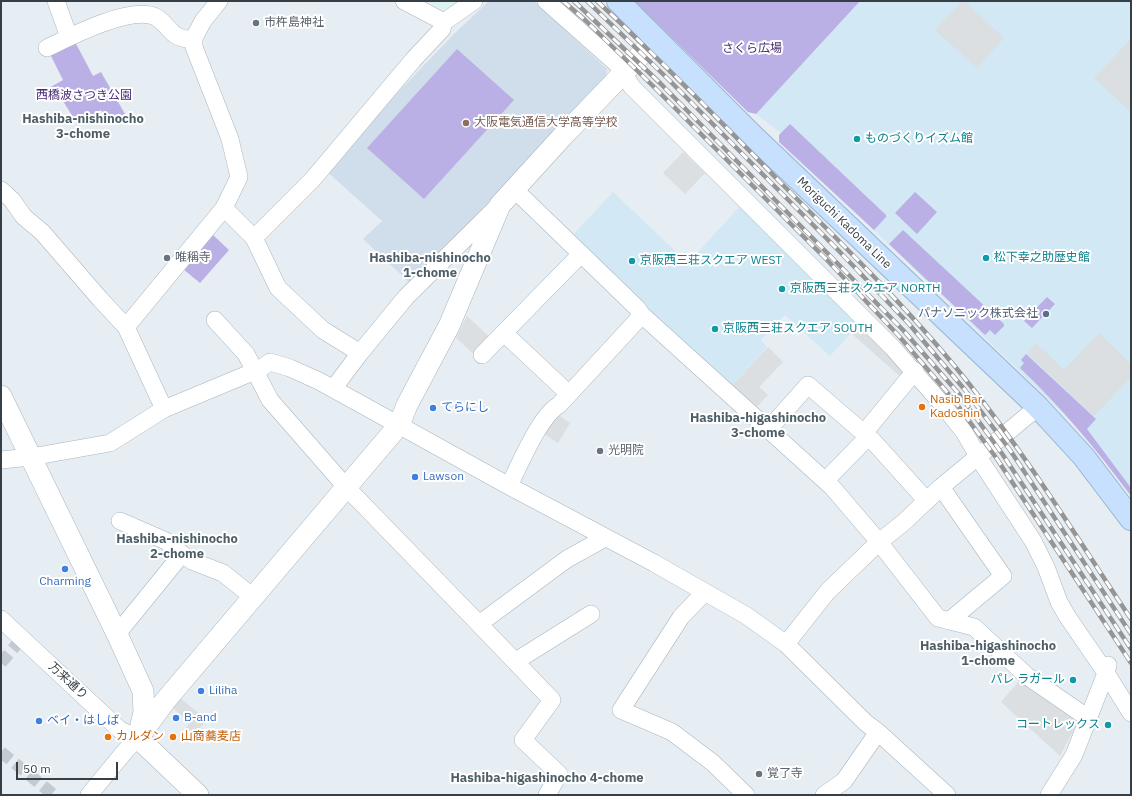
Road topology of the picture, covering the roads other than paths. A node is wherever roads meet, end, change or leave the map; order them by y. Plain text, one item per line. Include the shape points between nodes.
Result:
1 (56, 1) edge
2 (219, 1) edge
3 (404, 1) edge
4 (474, 1) edge
5 (546, 1) edge
6 (618, 1) edge
7 (444, 22) junction
8 (69, 37) junction
9 (656, 39) junction
10 (194, 41) junction
11 (47, 48) dead end
12 (623, 74) junction
13 (514, 189) junction
14 (1, 190) edge
15 (500, 205) junction
16 (224, 208) junction
17 (254, 238) junction
18 (581, 254) junction
19 (642, 315) junction
20 (215, 320) dead end
21 (126, 327) junction
22 (504, 333) junction
23 (360, 353) junction
24 (482, 356) dead end
25 (254, 371) junction
26 (915, 371) junction
27 (333, 389) junction
28 (569, 394) junction
29 (1, 397) edge
30 (1038, 407) junction
31 (164, 409) junction
32 (399, 425) junction
33 (768, 430) junction
34 (866, 435) junction
35 (31, 457) junction
36 (978, 457) junction
37 (1, 460) edge
38 (825, 481) junction
39 (509, 486) junction
40 (346, 487) junction
41 (941, 487) junction
42 (926, 501) junction
43 (1131, 519) edge
44 (120, 521) dead end
45 (605, 538) junction
46 (879, 542) junction
47 (182, 554) junction
48 (704, 592) junction
49 (253, 597) junction
50 (590, 614) dead end
51 (1, 619) edge
52 (949, 621) junction
53 (479, 624) junction
54 (117, 634) junction
55 (786, 644) junction
56 (516, 661) junction
57 (1107, 668) junction
58 (1131, 713) edge
59 (1088, 718) junction
60 (878, 732) junction
61 (138, 738) junction
62 (89, 795) edge
63 (198, 795) edge
64 (547, 795) edge
65 (746, 795) edge
66 (824, 795) edge
67 (947, 795) edge
68 (1049, 795) edge

1 - 8 street
2 - 10 street via 203,21
3 - 7 street
4 - 7 street
5 - 12 street via 617,64
6 - 9 main road, Moriguchi Kadoma Line
7 - 17 street via 442,29 313,179
8 - 10 street via 122,16 146,14 157,18 175,36
8 - 11 street
9 - 12 street
9 - 30 main road, Moriguchi Kadoma Line via 754,137
10 - 16 street via 196,55 230,139 239,177
12 - 13 street
12 - 26 street via 632,87
13 - 15 street
13 - 18 street
14 - 21 street
15 - 23 street via 406,297
15 - 32 street via 449,326
16 - 17 street
16 - 21 street
17 - 23 street via 278,288 323,330
18 - 19 street
18 - 22 street
19 - 28 street
19 - 33 street
20 - 25 street via 246,354
21 - 31 street
22 - 24 street
22 - 28 street
23 - 27 street
25 - 27 street via 270,362 290,368
25 - 31 street
25 - 40 street via 270,400
26 - 34 street
26 - 36 street via 964,432
27 - 32 street
28 - 39 street via 543,421
29 - 35 street
30 - 36 street
30 - 43 main road, Moriguchi Kadoma Line via 1084,457
31 - 35 street via 110,443
32 - 39 street
32 - 40 street
33 - 34 street via 808,385
33 - 38 street
34 - 38 street
34 - 42 street
35 - 37 street
35 - 54 street
36 - 41 street
36 - 57 street via 1033,541 1067,616
38 - 46 street
39 - 45 street
40 - 49 street
40 - 53 street
41 - 42 street
41 - 52 street via 1003,576
42 - 46 street via 904,523
44 - 47 street via 166,541
45 - 48 street
45 - 53 street via 567,558
46 - 52 street via 938,618
46 - 55 street via 828,591
47 - 49 street via 192,561 223,573
47 - 54 street
48 - 55 street via 747,616
48 - 65 street via 681,617 621,710 672,732 713,762
49 - 61 street via 165,701
50 - 56 street
51 - 61 street, 万来通り via 120,730
52 - 59 street via 974,627 1027,676
53 - 56 street
54 - 61 street via 143,692 144,712
55 - 60 street
56 - 64 street via 552,700 523,740 559,774
57 - 58 street
57 - 59 street
59 - 68 street via 1074,755
60 - 66 street via 844,780
60 - 67 street
61 - 62 street
61 - 63 street

